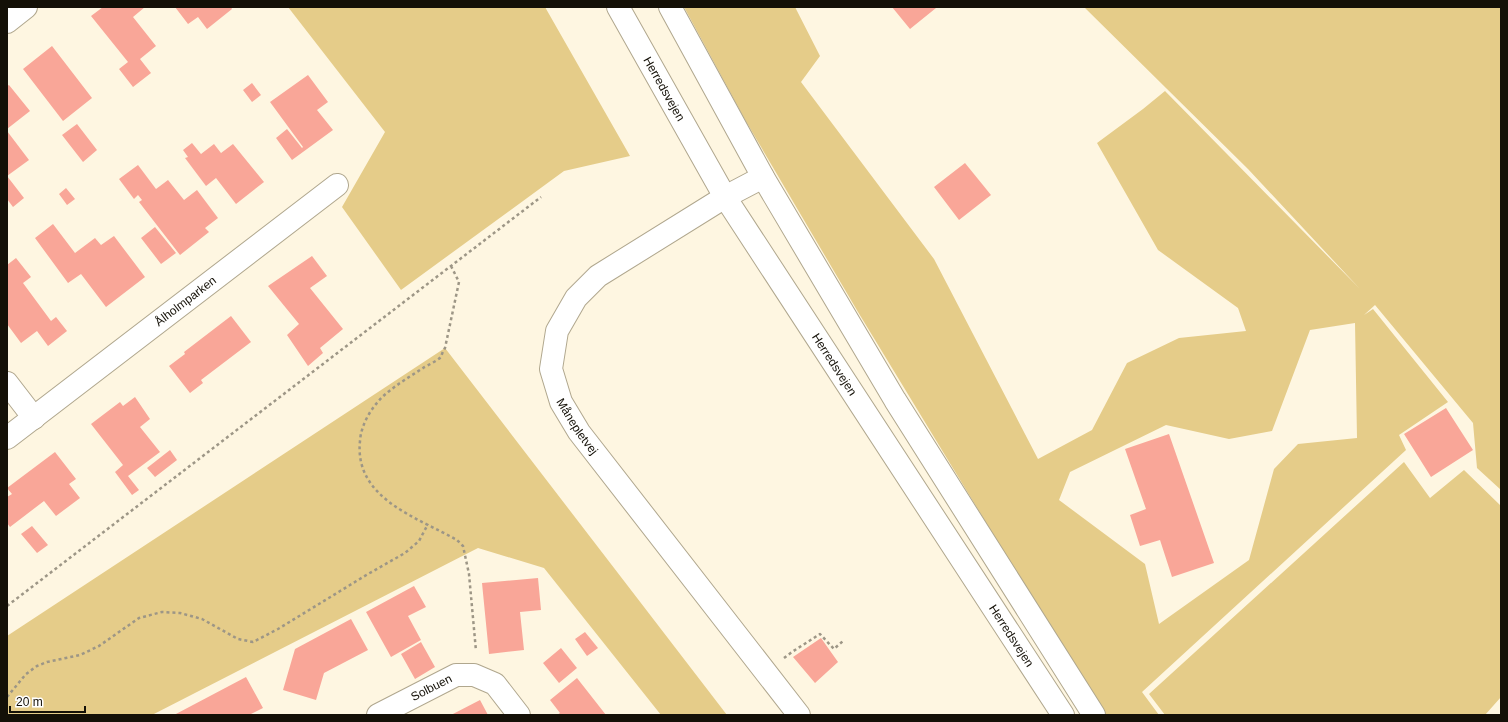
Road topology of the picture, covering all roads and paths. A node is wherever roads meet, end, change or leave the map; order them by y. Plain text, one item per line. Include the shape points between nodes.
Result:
1 (26, 7) edge
2 (618, 7) edge
3 (670, 7) edge
4 (7, 22) edge
5 (762, 177) junction
6 (337, 185) dead end
7 (541, 197) dead end
8 (725, 197) junction
9 (451, 266) junction
10 (7, 383) edge
11 (34, 418) junction
12 (7, 438) edge
13 (428, 524) junction
14 (7, 606) edge
15 (843, 641) dead end
16 (784, 658) dead end
17 (479, 677) junction
18 (7, 697) edge
19 (378, 715) edge
20 (519, 715) edge
21 (799, 715) edge
22 (1063, 715) edge
23 (1094, 715) edge

1 - 4 street
2 - 8 street, Herredsvejen
3 - 5 street
5 - 8 street, Månepletvej
5 - 23 street via 895,400
6 - 11 street, Ålholmparken
7 - 9 path
8 - 21 street, Månepletvej via 598,276 576,298 557,332 551,369 561,402 579,432
8 - 22 street, Herredsvejen
9 - 13 path via 459,282 445,348 440,357 386,393 369,414 361,430 359,443 362,465 372,485 392,505
9 - 14 path
10 - 11 street
11 - 12 street, Ålholmparken
13 - 17 path via 463,546 469,574
13 - 18 path via 419,541 405,553 253,642 238,639 202,619 180,613 162,612 139,618 99,646 80,655 37,666 26,674
15 - 16 path via 834,649 820,634
17 - 19 street, Solbuen via 474,674 456,675
17 - 20 street, Solbuen via 495,684

